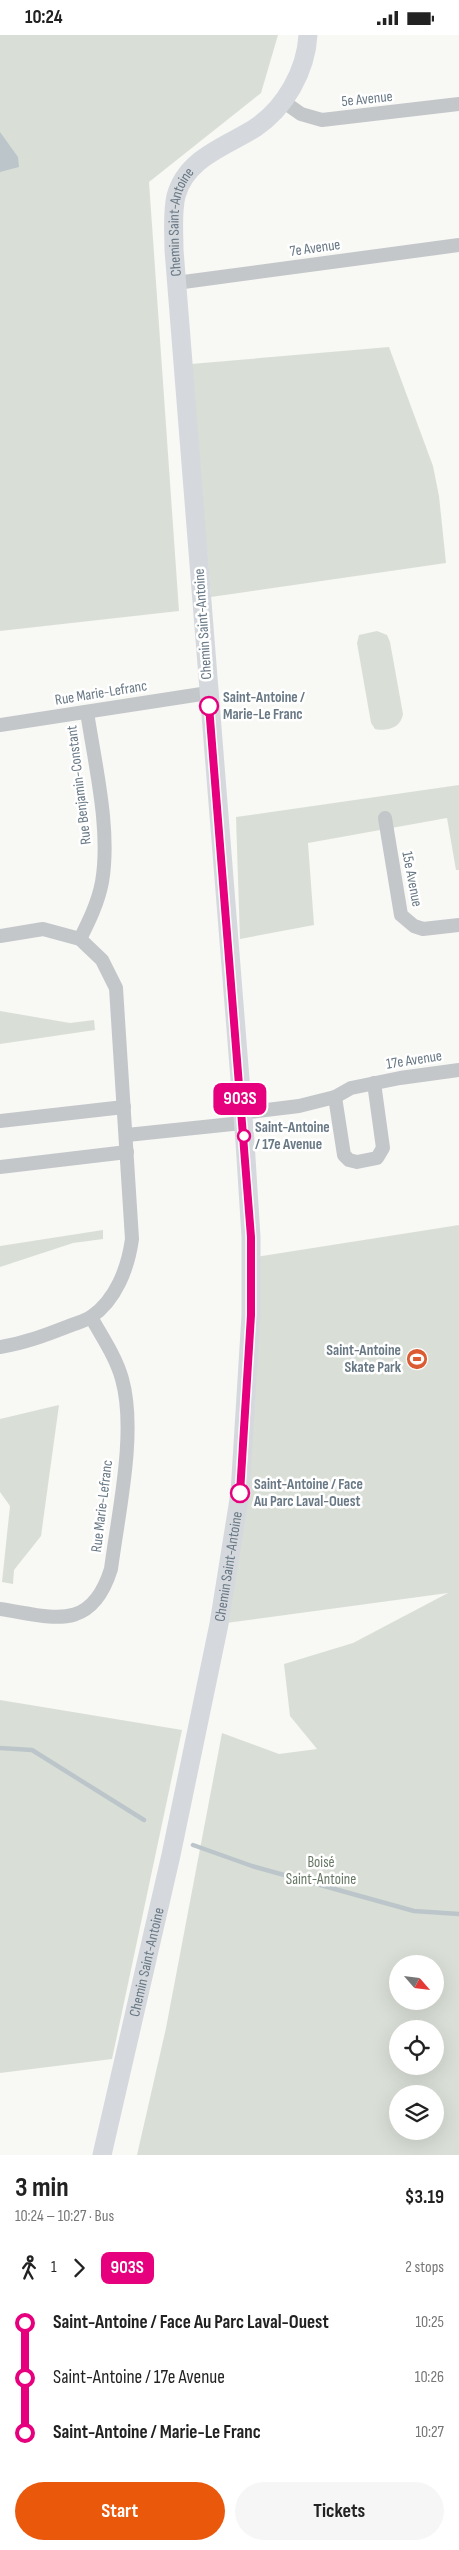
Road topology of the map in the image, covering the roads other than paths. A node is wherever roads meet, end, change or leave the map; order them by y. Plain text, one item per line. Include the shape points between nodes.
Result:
1 (308, 35) edge
2 (284, 102) junction
3 (459, 104) edge
4 (459, 245) edge
5 (176, 283) junction
6 (208, 693) junction
7 (87, 712) junction
8 (0, 725) edge
9 (385, 818) dead end
10 (459, 925) edge
11 (0, 936) edge
12 (80, 939) junction
13 (459, 1070) edge
14 (374, 1083) junction
15 (335, 1097) junction
16 (124, 1107) junction
17 (242, 1118) junction
18 (0, 1121) edge
19 (127, 1135) junction
20 (127, 1152) junction
21 (0, 1167) edge
22 (90, 1317) junction
23 (0, 1347) edge
24 (0, 1609) edge
25 (102, 2155) edge

1 - 2 street, Chemin Saint-Antoine via 301,70
2 - 3 street, 5e Avenue via 301,113 322,120
2 - 5 street, Chemin Saint-Antoine via 257,127 196,163 186,176 176,196
4 - 5 street, 7e Avenue
5 - 6 street, Chemin Saint-Antoine
6 - 7 street, Rue Marie-Lefranc
6 - 17 street, Chemin Saint-Antoine
7 - 8 street, Rue Marie-Lefranc
7 - 12 street, Rue Benjamin-Constant via 104,851 96,906
9 - 10 street, 15e Avenue via 401,915 423,929
11 - 12 street via 43,929
12 - 16 street via 102,960 116,988
13 - 14 street, 17e Avenue
14 - 15 street, 17e Avenue via 351,1088
14 - 15 street, 17e Avenue via 383,1148 377,1158 357,1161 344,1155
15 - 17 street, 17e Avenue
16 - 18 street
16 - 19 street
17 - 19 street, 17e Avenue
17 - 25 street, Chemin Saint-Antoine via 251,1237 251,1295 240,1493 217,1633
19 - 20 street
20 - 21 street
20 - 22 street via 132,1239 129,1261 114,1291
22 - 23 street via 31,1342
22 - 24 street, Rue Marie-Lefranc via 122,1377 128,1404 128,1431 107,1583 91,1607 74,1617

